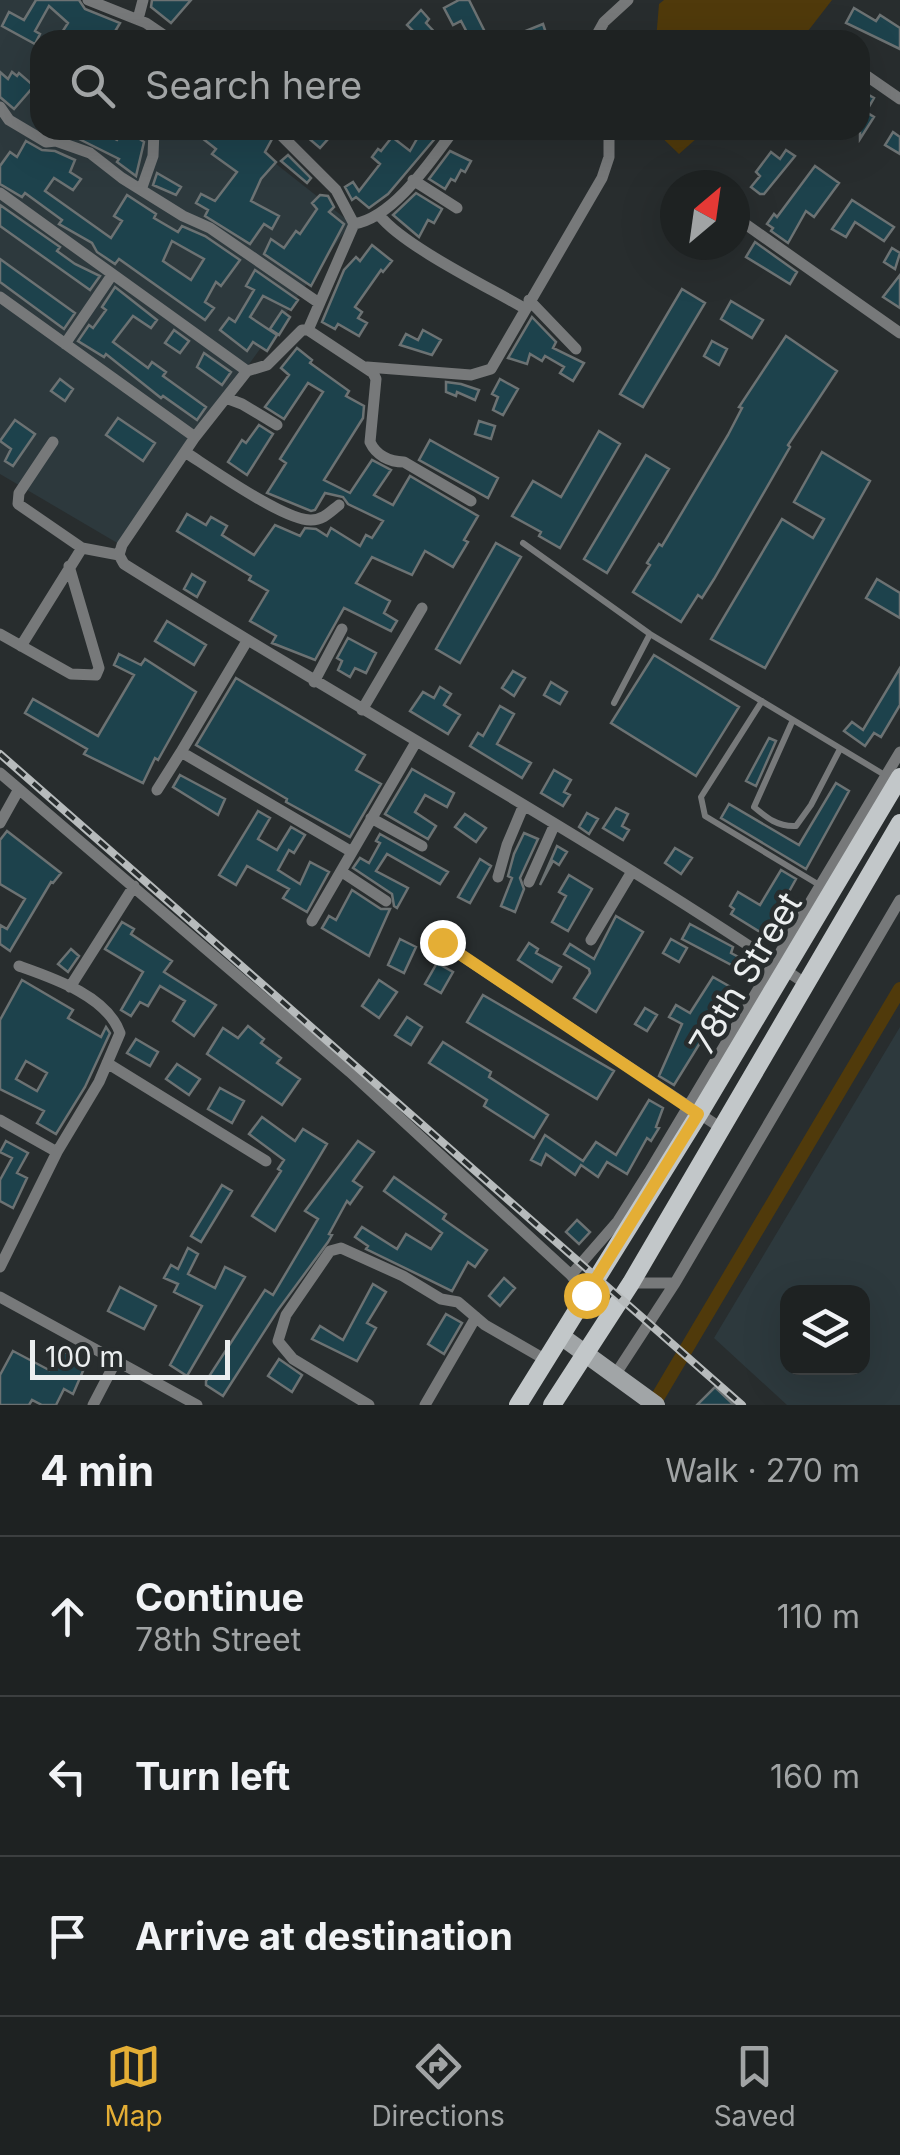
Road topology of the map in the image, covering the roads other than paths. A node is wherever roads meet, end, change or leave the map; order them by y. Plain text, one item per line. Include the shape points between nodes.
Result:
1 (88, 0) edge
2 (142, 0) edge
3 (628, 0) edge
4 (138, 19) junction
5 (155, 30) edge
6 (600, 30) edge
7 (870, 78) edge
8 (900, 99) edge
9 (0, 107) edge
10 (30, 133) edge
11 (56, 140) edge
12 (154, 140) edge
13 (286, 140) edge
14 (446, 140) edge
15 (609, 140) edge
16 (413, 180) junction
17 (140, 190) junction
18 (0, 193) edge
19 (457, 208) dead end
20 (380, 216) junction
21 (354, 224) junction
22 (750, 227) edge
23 (112, 274) junction
24 (0, 297) edge
25 (319, 302) junction
26 (527, 304) junction
27 (308, 330) junction
28 (900, 333) edge
29 (65, 344) junction
30 (576, 350) dead end
31 (368, 367) junction
32 (248, 371) junction
33 (226, 398) junction
34 (277, 425) dead end
35 (195, 437) junction
36 (53, 442) dead end
37 (184, 452) junction
38 (470, 501) dead end
39 (338, 505) dead end
40 (523, 544) dead end
41 (82, 548) junction
42 (119, 555) junction
43 (69, 566) junction
44 (422, 608) dead end
45 (342, 628) dead end
46 (0, 634) edge
47 (650, 634) junction
48 (246, 641) junction
49 (22, 646) junction
50 (314, 682) junction
51 (762, 700) junction
52 (614, 703) dead end
53 (362, 710) junction
54 (792, 722) junction
55 (416, 742) junction
56 (840, 749) junction
57 (181, 752) junction
58 (900, 752) edge
59 (0, 773) edge
60 (896, 780) edge
61 (19, 789) junction
62 (157, 790) dead end
63 (523, 807) junction
64 (372, 818) junction
65 (0, 823) edge
66 (900, 823) edge
67 (554, 826) junction
68 (422, 846) dead end
69 (352, 852) junction
70 (342, 872) junction
71 (631, 872) junction
72 (498, 876) dead end
73 (529, 882) dead end
74 (134, 886) junction
75 (826, 889) junction
76 (900, 900) edge
77 (386, 901) dead end
78 (312, 921) dead end
79 (591, 940) dead end
80 (442, 942) dead end
81 (19, 966) dead end
82 (779, 966) junction
83 (806, 984) junction
84 (70, 987) junction
85 (107, 1063) junction
86 (692, 1110) junction
87 (0, 1120) edge
88 (721, 1128) junction
89 (57, 1152) junction
90 (266, 1161) dead end
91 (0, 1267) edge
92 (571, 1275) junction
93 (632, 1282) junction
94 (676, 1283) junction
95 (586, 1295) junction
96 (0, 1296) edge
97 (476, 1317) junction
98 (561, 1336) junction
99 (585, 1352) junction
100 (546, 1360) junction
101 (116, 1361) junction
102 (615, 1375) junction
103 (648, 1399) edge
104 (93, 1405) edge
105 (197, 1405) edge
106 (369, 1405) edge
107 (425, 1405) edge
108 (518, 1405) edge
109 (552, 1405) edge

1 - 4 street
2 - 4 street
3 - 6 street
4 - 5 street
7 - 8 street
9 - 10 street
11 - 17 street via 84,150
12 - 17 street
13 - 21 street via 336,190
14 - 16 street
15 - 26 street via 602,178
16 - 19 street
16 - 20 street
17 - 25 street
18 - 23 street
20 - 21 street
20 - 26 street via 437,258
21 - 25 street
22 - 28 street
23 - 29 street
23 - 32 street
24 - 29 street
25 - 27 street
26 - 30 street
26 - 31 street via 484,372
27 - 31 street
27 - 32 street via 267,365
29 - 35 street
31 - 38 street via 376,379 372,447
32 - 33 street
33 - 34 street
33 - 35 street
35 - 37 street
36 - 41 street via 18,504
37 - 39 street via 302,519 318,519
37 - 42 street
40 - 47 lane
41 - 42 street
41 - 43 street
42 - 48 street
43 - 49 street
43 - 49 street via 96,676 71,674
44 - 53 street
45 - 50 street
46 - 49 street
47 - 51 lane
47 - 52 lane
48 - 50 street
48 - 57 street
50 - 53 street
51 - 54 lane
51 - 75 lane via 701,797 705,816
53 - 55 street
54 - 56 lane
54 - 56 lane via 754,807 769,820 796,826
55 - 63 street
55 - 64 street
56 - 60 lane
57 - 62 street
57 - 69 street
58 - 60 street
59 - 61 street
60 - 75 main road, 78th Street
61 - 65 street
61 - 74 street
63 - 67 street
63 - 72 street
64 - 68 street
64 - 69 street
66 - 83 main road, 78th Street
67 - 71 street
67 - 73 street
69 - 70 street
70 - 77 street
70 - 78 street
71 - 79 street
71 - 82 street
74 - 84 street
74 - 92 street
75 - 82 main road, 78th Street
76 - 94 street
80 - 86 street
81 - 84 street
82 - 83 street
82 - 86 main road, 78th Street
83 - 88 main road, 78th Street
84 - 85 street via 116,1023 120,1032
85 - 89 street
85 - 90 street
86 - 88 street
86 - 92 street via 618,1221
86 - 95 main road, 78th Street
87 - 89 street
88 - 93 main road, 78th Street
89 - 91 street
92 - 95 street
93 - 94 street
93 - 99 main road, 78th Street
94 - 102 street
95 - 98 main road, 78th Street
96 - 101 street
97 - 100 street
97 - 106 street via 458,1302 349,1251 330,1251 286,1314 278,1340 293,1359
97 - 107 street
98 - 99 main road
98 - 100 main road, 78th Street
99 - 102 main road
99 - 109 main road, 78th Street
100 - 108 main road, 78th Street
101 - 104 street
101 - 105 street
102 - 103 main road

